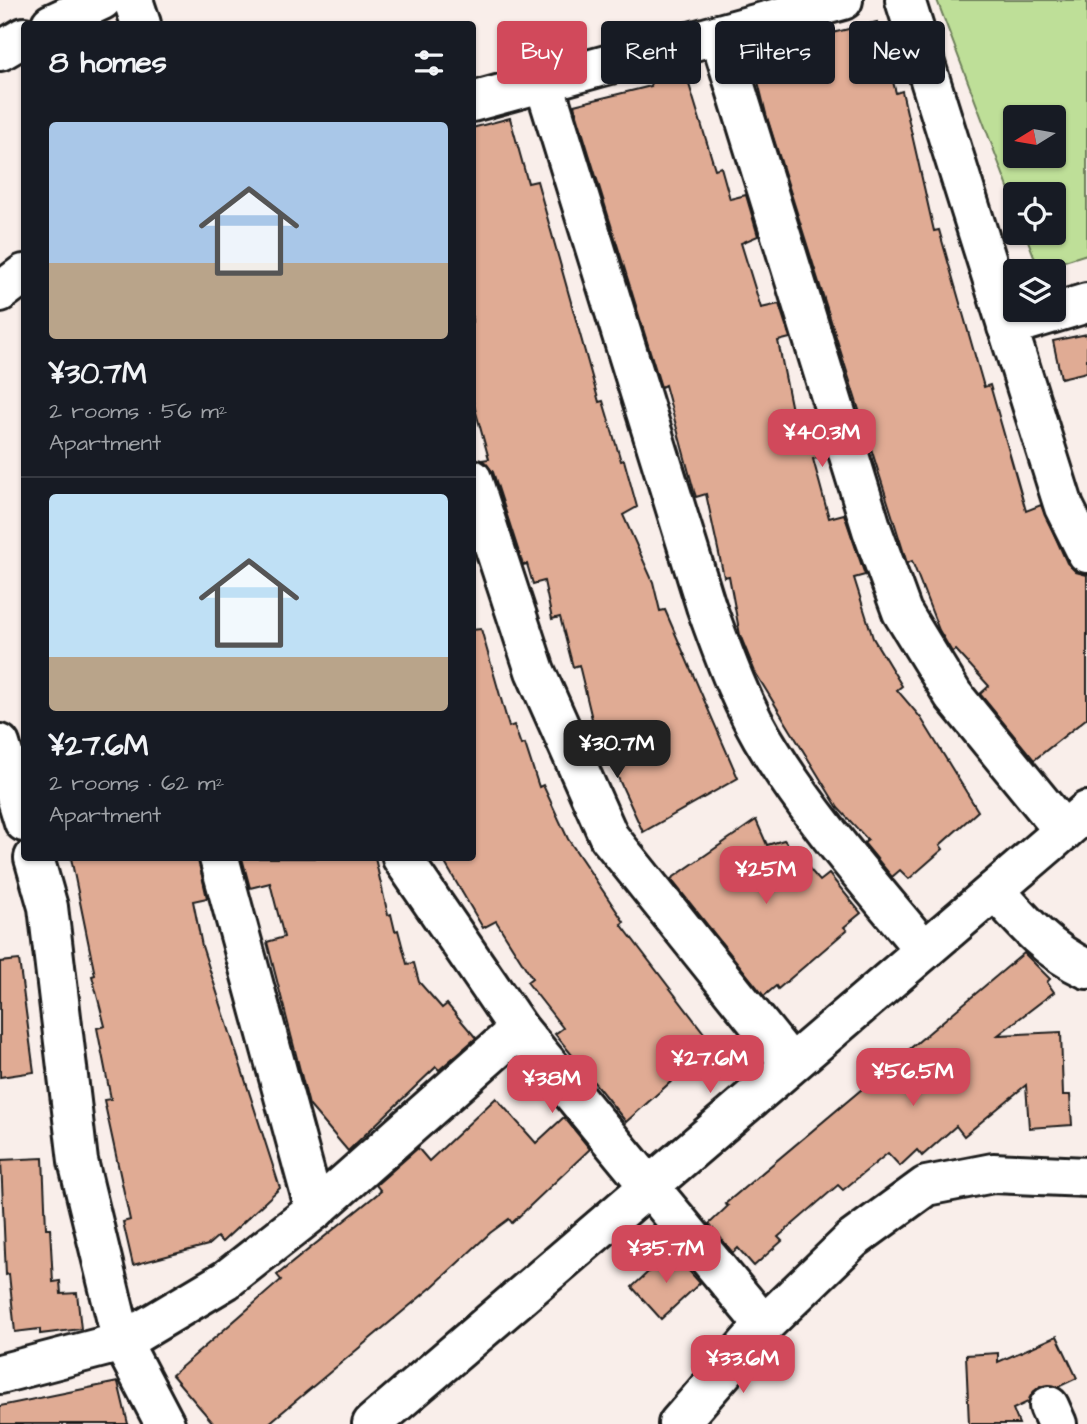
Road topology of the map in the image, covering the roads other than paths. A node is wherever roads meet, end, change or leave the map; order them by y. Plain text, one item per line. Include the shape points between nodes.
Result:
1 (102, 0) edge
2 (133, 0) edge
3 (843, 0) edge
4 (905, 0) edge
5 (57, 21) edge
6 (140, 21) edge
7 (766, 21) edge
8 (715, 35) edge
9 (21, 39) edge
10 (0, 51) edge
11 (587, 71) edge
12 (540, 84) edge
13 (544, 84) edge
14 (734, 84) edge
15 (476, 101) edge
16 (21, 276) edge
17 (0, 292) edge
18 (1087, 303) edge
19 (1007, 327) junction
20 (476, 490) edge
21 (1087, 553) edge
22 (0, 744) edge
23 (21, 812) edge
24 (1076, 821) edge
25 (35, 861) edge
26 (220, 861) edge
27 (404, 861) edge
28 (995, 890) junction
29 (924, 950) junction
30 (1087, 969) edge
31 (519, 1029) junction
32 (791, 1065) junction
33 (1087, 1177) edge
34 (649, 1186) junction
35 (315, 1210) junction
36 (764, 1325) junction
37 (122, 1342) junction
38 (0, 1374) edge
39 (165, 1424) edge
40 (372, 1424) edge
41 (678, 1424) edge

1 - 5 street
2 - 6 street
3 - 7 street
4 - 19 street
8 - 11 street
9 - 10 street
12 - 15 street
13 - 29 street via 706,606 734,682 770,752 823,826
14 - 24 street via 872,530 902,612 953,695
16 - 17 street
18 - 19 street
19 - 21 street via 1064,506
20 - 32 street via 536,671 609,837
22 - 23 street
24 - 28 street
25 - 37 street via 48,907 78,1161
26 - 35 street
27 - 31 street
28 - 29 street
28 - 30 street via 1033,935
29 - 32 street
31 - 34 street
31 - 35 street
32 - 34 street
33 - 36 street via 993,1173 926,1186 852,1240
34 - 36 street
34 - 40 street
35 - 37 street via 226,1280
36 - 41 street
37 - 38 street
37 - 39 street

